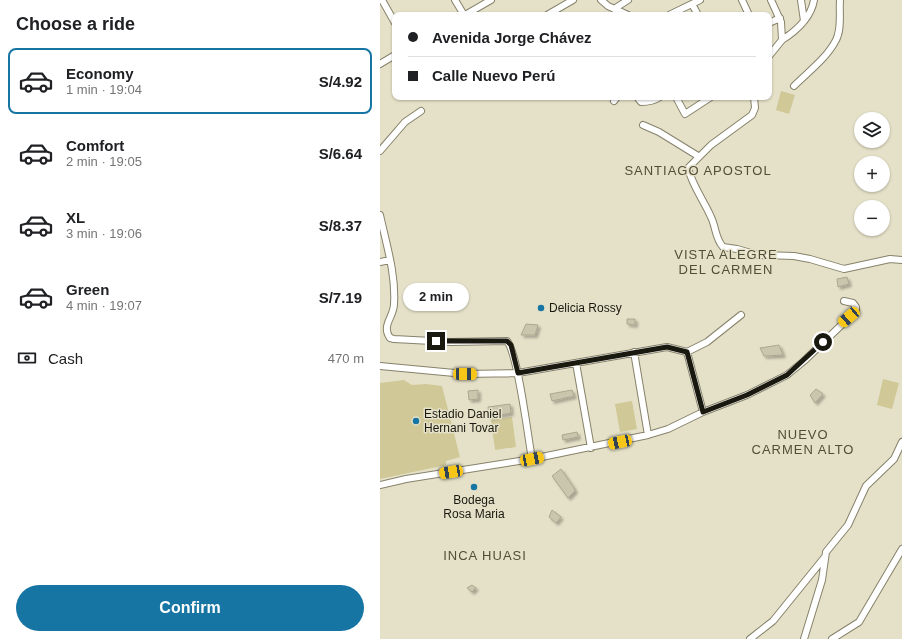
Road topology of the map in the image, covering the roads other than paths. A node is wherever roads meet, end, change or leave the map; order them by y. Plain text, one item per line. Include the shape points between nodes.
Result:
1 (382, 0) edge
2 (455, 0) edge
3 (491, 0) edge
4 (573, 0) edge
5 (601, 0) edge
6 (628, 0) edge
7 (700, 0) edge
8 (742, 0) edge
9 (771, 0) edge
10 (801, 0) edge
11 (814, 0) edge
12 (840, 0) edge
13 (692, 4) junction
14 (614, 9) junction
15 (462, 12) edge
16 (469, 12) edge
17 (552, 12) edge
18 (621, 12) edge
19 (675, 12) edge
20 (696, 12) edge
21 (748, 12) edge
22 (392, 18) edge
23 (780, 18) junction
24 (804, 21) junction
25 (772, 22) edge
26 (782, 40) junction
27 (772, 52) edge
28 (392, 57) edge
29 (380, 64) edge
30 (794, 86) dead end
31 (639, 100) edge
32 (656, 100) edge
33 (678, 100) edge
34 (706, 100) edge
35 (754, 100) edge
36 (421, 112) dead end
37 (643, 125) dead end
38 (380, 151) edge
39 (698, 156) junction
40 (380, 215) edge
41 (390, 260) junction
42 (902, 260) edge
43 (380, 262) edge
44 (844, 301) dead end
45 (741, 315) dead end
46 (634, 352) junction
47 (687, 352) junction
48 (576, 363) junction
49 (380, 366) edge
50 (518, 373) junction
51 (703, 412) junction
52 (648, 435) junction
53 (902, 442) edge
54 (591, 448) junction
55 (532, 459) junction
56 (380, 484) edge
57 (902, 549) edge
58 (824, 558) junction
59 (750, 639) edge
60 (804, 639) edge
61 (832, 639) edge

1 - 22 street
2 - 15 street
3 - 16 street
4 - 17 street
5 - 14 street
6 - 14 street
7 - 13 street
8 - 21 street
9 - 23 street
10 - 24 street
11 - 24 street
12 - 30 street via 836,40
13 - 19 street
13 - 20 street
14 - 18 street
23 - 25 street
23 - 26 street
24 - 26 street via 799,28
26 - 27 street
28 - 29 street
31 - 32 street
33 - 34 street via 685,114
35 - 39 street via 755,108 747,120
36 - 38 street via 405,122
37 - 39 street
39 - 42 street via 688,171 712,219 718,242 723,247 758,255 810,259 844,269 890,259
40 - 41 street
41 - 43 street
41 - 50 street via 394,305 394,310 387,321 387,334 390,338 451,342 507,341 511,345
44 - 51 street via 853,303 856,311 787,375 747,395
45 - 47 street via 707,342
46 - 47 street via 667,347
46 - 48 street
46 - 52 street
47 - 51 street
48 - 50 street
48 - 54 street
49 - 50 street via 465,374
50 - 55 street
51 - 52 street via 668,429
52 - 54 street
53 - 58 street via 894,459 866,486 848,525
54 - 55 street
55 - 56 street
57 - 61 street via 859,622
58 - 59 street via 773,621
58 - 60 street via 822,580

